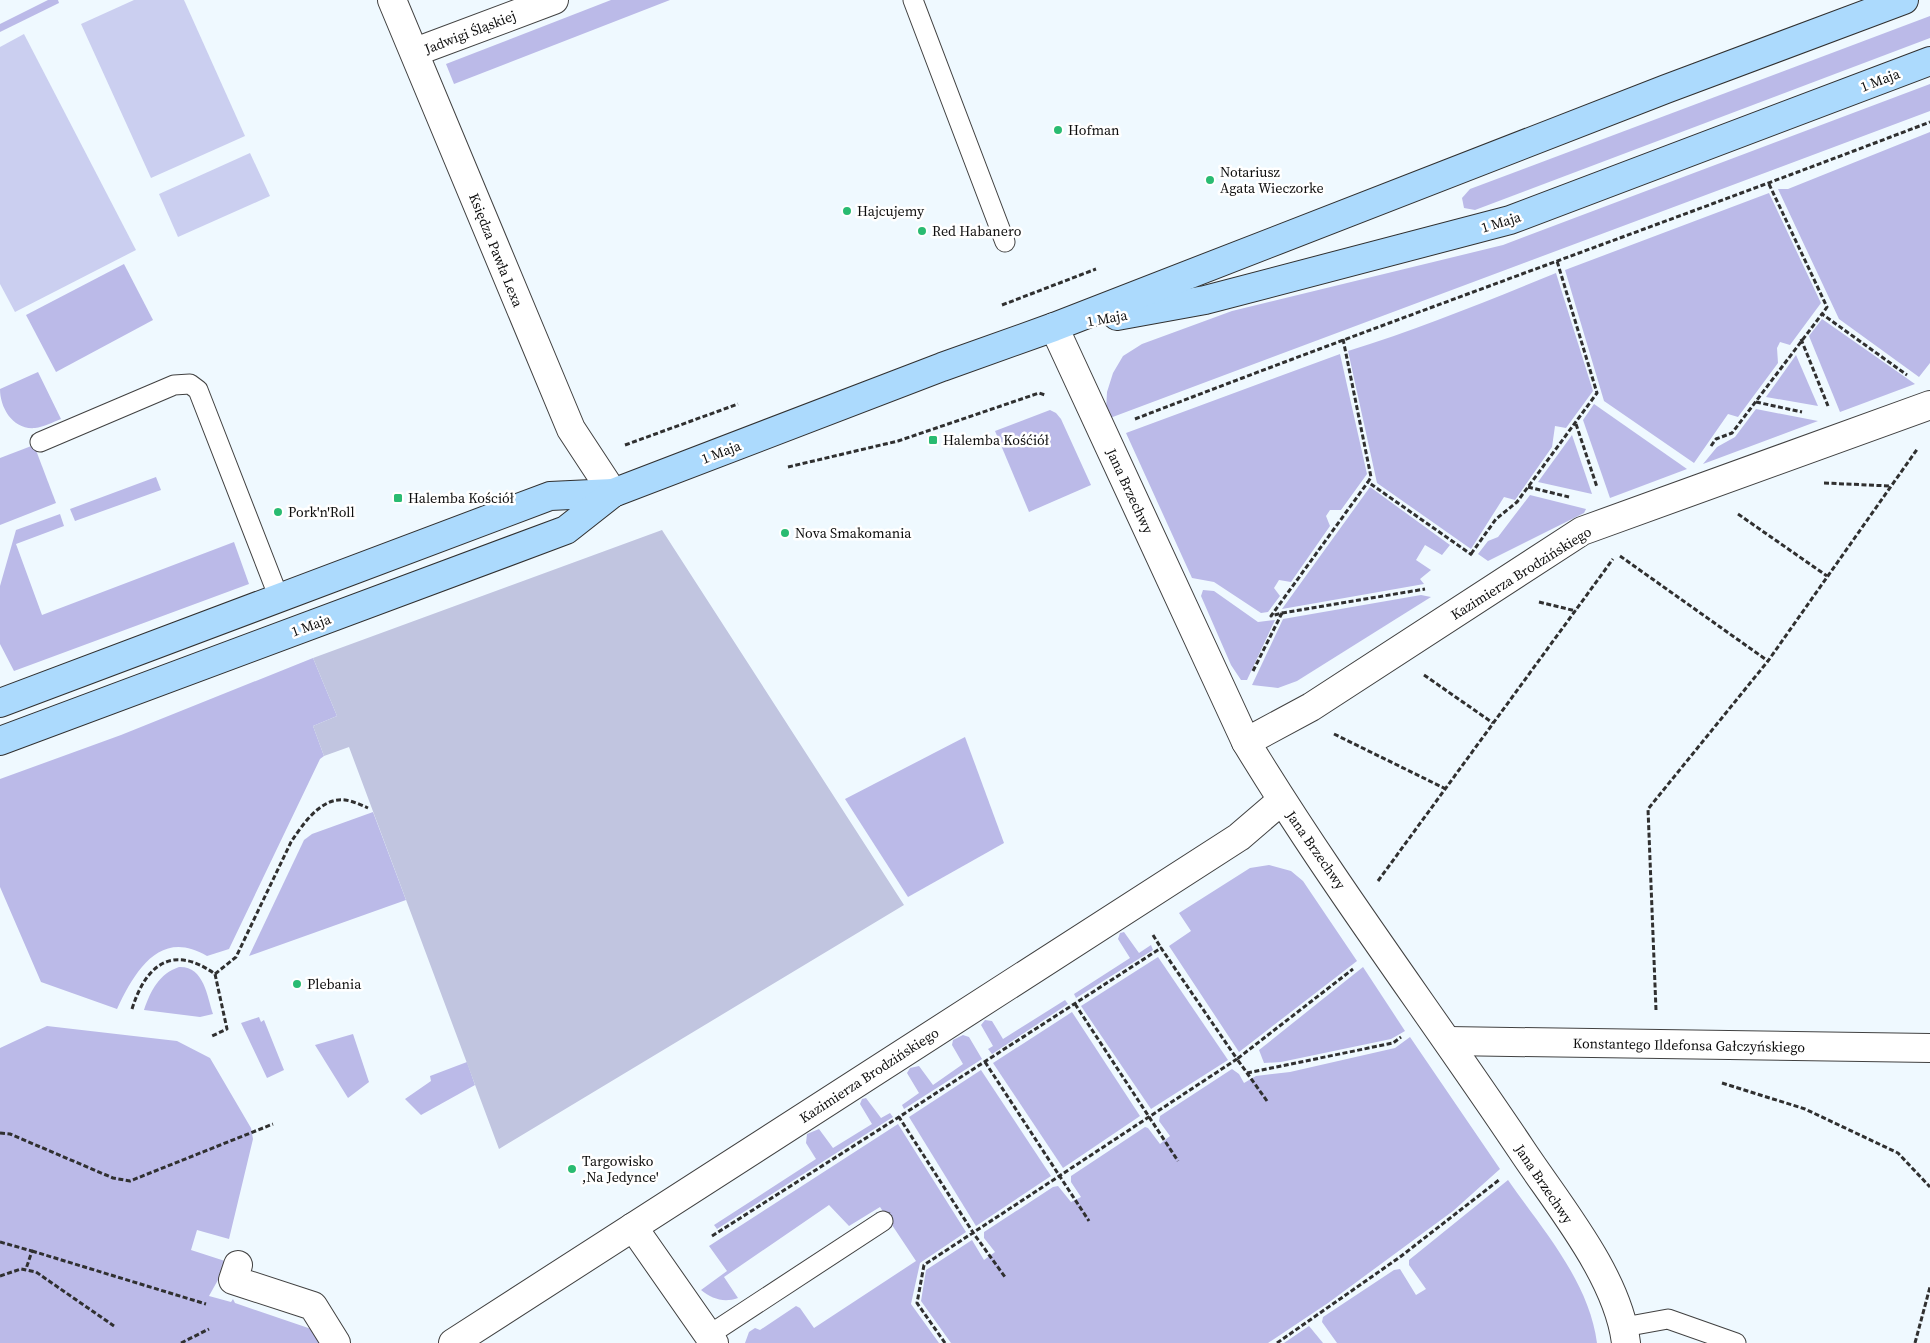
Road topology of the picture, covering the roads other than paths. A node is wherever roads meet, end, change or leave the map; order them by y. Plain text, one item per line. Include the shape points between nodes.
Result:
1 (392, 0) edge
2 (554, 0) edge
3 (913, 0) edge
4 (1904, 0) edge
5 (415, 52) junction
6 (1930, 60) edge
7 (1005, 242) dead end
8 (1054, 327) junction
9 (1930, 405) edge
10 (40, 442) dead end
11 (613, 493) junction
12 (279, 598) junction
13 (0, 703) edge
14 (0, 741) edge
15 (1246, 742) junction
16 (1281, 801) junction
17 (1448, 1041) junction
18 (1930, 1048) edge
19 (883, 1221) dead end
20 (633, 1227) junction
21 (238, 1265) dead end
22 (1625, 1335) edge
23 (711, 1339) edge
24 (336, 1343) edge
25 (453, 1343) edge
26 (1736, 1343) edge

1 - 5 street, Księdza Pawła Lexa
2 - 5 street, Jadwigi Śląskiej
3 - 7 lane
4 - 8 main road, 1 Maja
5 - 11 street, Księdza Pawła Lexa via 571,430
6 - 8 main road, 1 Maja via 1510,220 1206,300
8 - 11 main road, 1 Maja via 942,366
8 - 15 street, Jana Brzechwy
9 - 15 street, Kazimierza Brodzińskiego via 1582,531 1312,707
10 - 12 lane via 174,385 190,384 198,390
11 - 12 main road, 1 Maja via 550,496
11 - 14 main road, 1 Maja via 566,530
12 - 13 main road, 1 Maja
15 - 16 street, Jana Brzechwy
16 - 17 street, Jana Brzechwy
16 - 20 street, Kazimierza Brodzińskiego via 1239,837
17 - 18 street, Konstantego Ildefonsa Gałczyńskiego
17 - 22 street, Jana Brzechwy via 1602,1271
19 - 23 lane
20 - 23 street
20 - 25 street, Kazimierza Brodzińskiego
21 - 24 street via 233,1280 312,1306
22 - 26 lane via 1668,1319

